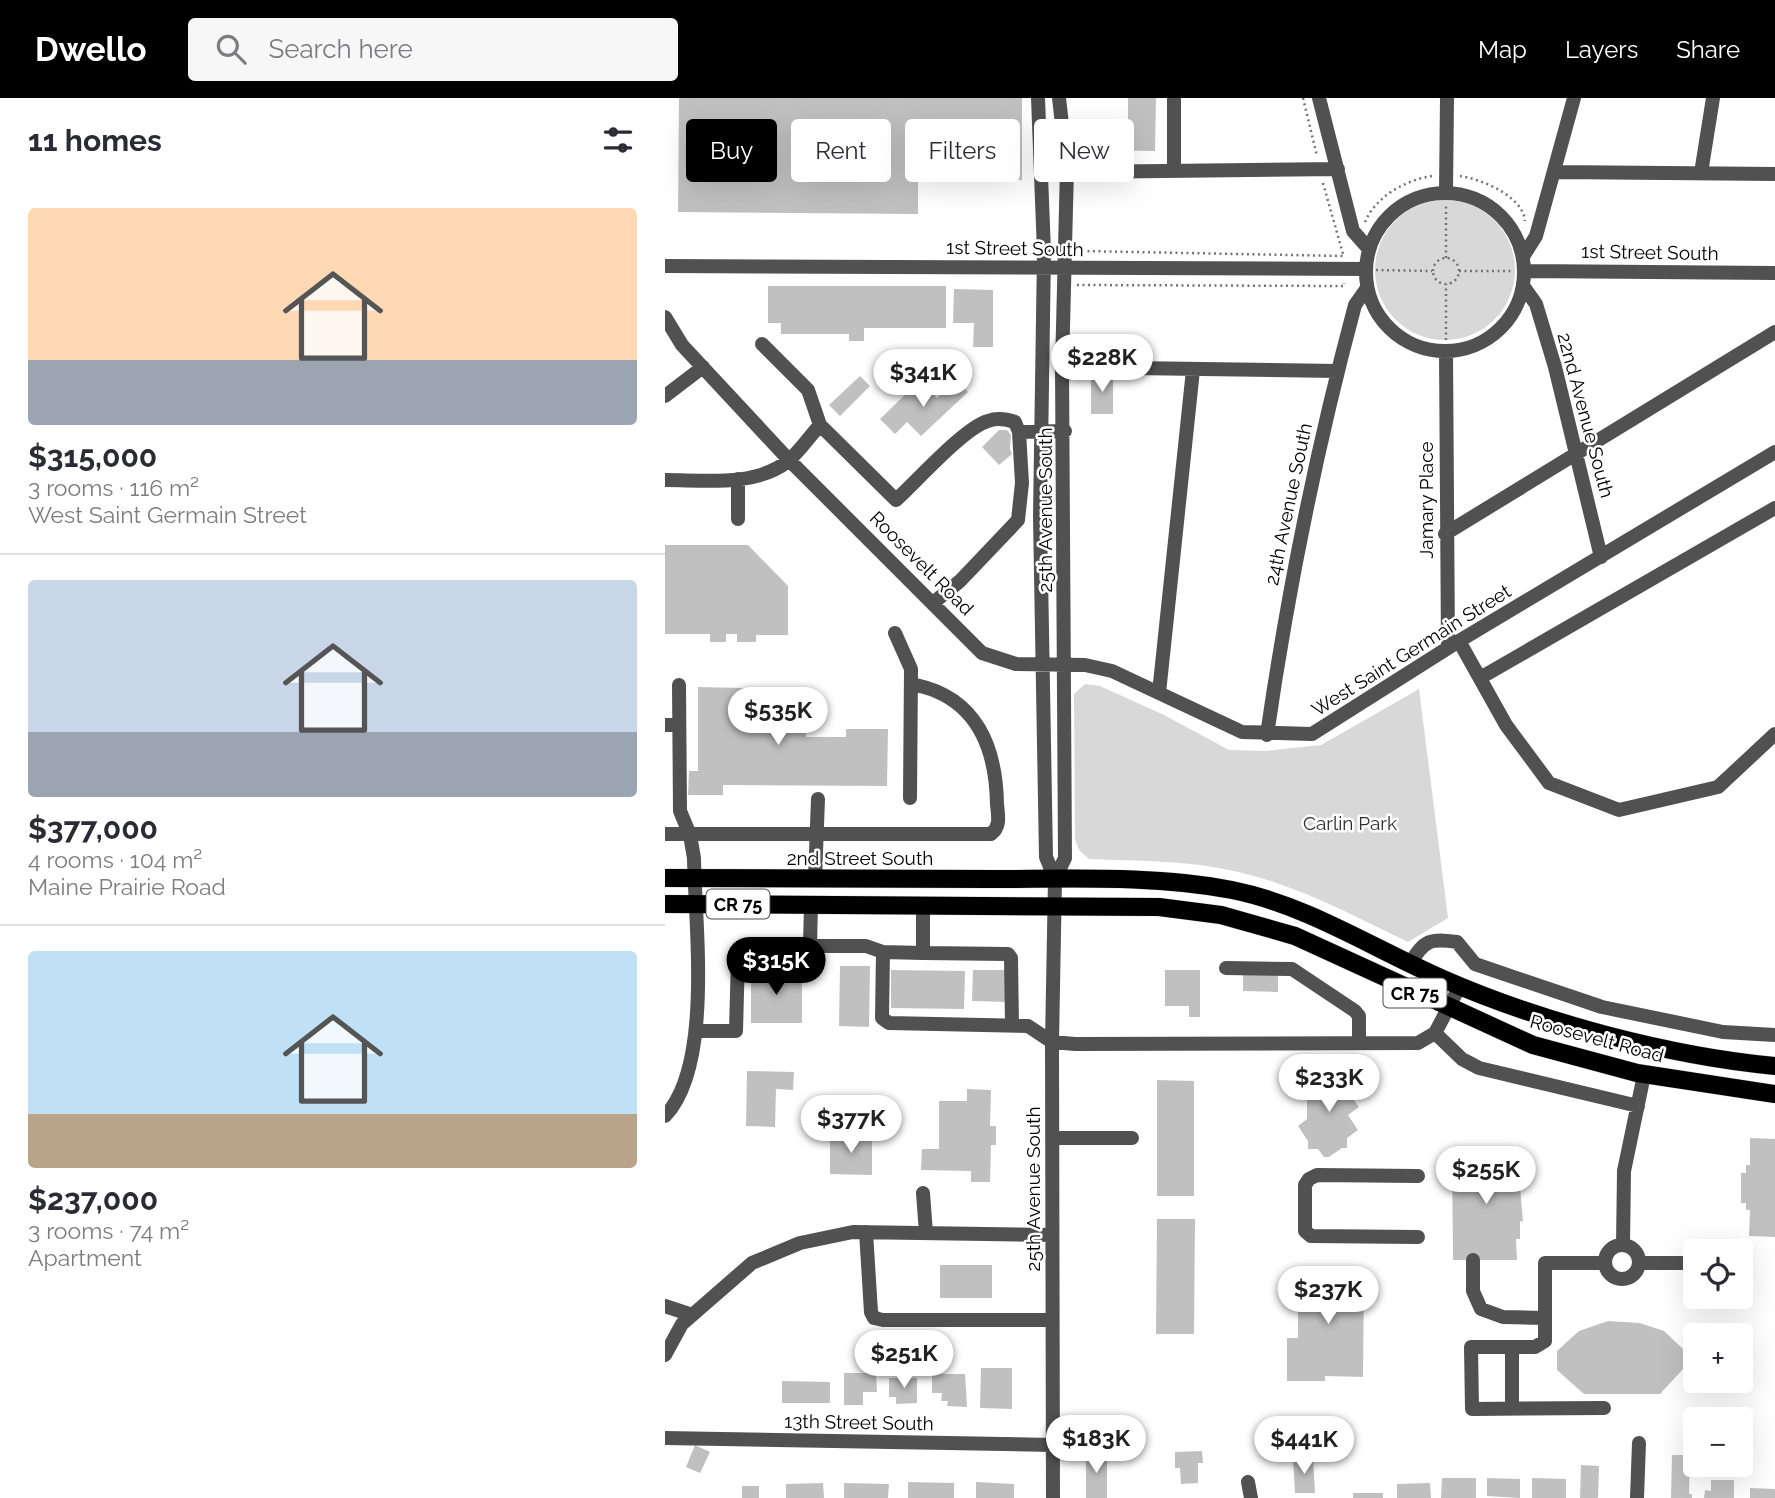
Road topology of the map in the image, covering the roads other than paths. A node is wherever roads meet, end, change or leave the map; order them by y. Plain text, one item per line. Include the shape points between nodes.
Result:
1 (1038, 98) edge
2 (1059, 98) edge
3 (1174, 98) edge
4 (1319, 98) edge
5 (1447, 98) edge
6 (1574, 98) edge
7 (1713, 98) edge
8 (1061, 119) edge
9 (1338, 169) junction
10 (1174, 170) junction
11 (1134, 171) edge
12 (1555, 172) junction
13 (1702, 173) junction
14 (1775, 174) edge
15 (1067, 182) edge
16 (1446, 192) junction
17 (1369, 249) junction
18 (1524, 255) junction
19 (665, 266) edge
20 (1044, 267) junction
21 (1072, 268) junction
22 (1365, 269) junction
23 (1525, 271) junction
24 (1775, 273) edge
25 (1367, 288) junction
26 (1524, 288) junction
27 (665, 317) edge
28 (1775, 332) edge
29 (762, 344) dead end
30 (1446, 352) junction
31 (703, 367) junction
32 (1062, 367) junction
33 (1193, 370) junction
34 (1338, 371) junction
35 (665, 396) edge
36 (820, 425) junction
37 (1044, 430) junction
38 (1065, 431) junction
39 (1019, 432) junction
40 (1577, 451) junction
41 (1775, 452) edge
42 (789, 460) junction
43 (738, 479) junction
44 (665, 480) edge
45 (1775, 508) edge
46 (1040, 517) junction
47 (738, 519) dead end
48 (1018, 520) junction
49 (1445, 534) junction
50 (1601, 557) junction
51 (933, 604) junction
52 (895, 634) dead end
53 (1454, 644) junction
54 (1042, 664) junction
55 (1063, 664) junction
56 (1480, 678) junction
57 (679, 685) dead end
58 (916, 685) dead end
59 (1159, 693) junction
60 (672, 725) edge
61 (1267, 734) junction
62 (1775, 734) edge
63 (910, 798) dead end
64 (818, 799) dead end
65 (665, 834) edge
66 (817, 834) junction
67 (690, 835) junction
68 (665, 878) edge
69 (695, 878) junction
70 (815, 879) junction
71 (1055, 879) junction
72 (665, 904) edge
73 (695, 904) junction
74 (811, 904) junction
75 (923, 905) junction
76 (1055, 907) junction
77 (810, 946) junction
78 (883, 952) junction
79 (923, 953) junction
80 (1410, 964) junction
81 (1226, 968) dead end
82 (1460, 986) junction
83 (1449, 1008) junction
84 (1012, 1025) junction
85 (698, 1031) junction
86 (1435, 1033) junction
87 (1775, 1035) edge
88 (1052, 1042) junction
89 (1359, 1043) junction
90 (1775, 1066) edge
91 (1644, 1075) junction
92 (1775, 1094) edge
93 (1638, 1106) junction
94 (665, 1116) edge
95 (1052, 1138) junction
96 (1132, 1138) dead end
97 (1418, 1176) dead end
98 (923, 1193) dead end
99 (860, 1232) junction
100 (926, 1233) junction
101 (1052, 1236) junction
102 (1418, 1237) dead end
103 (1623, 1245) junction
104 (1473, 1261) dead end
105 (1605, 1263) junction
106 (1639, 1263) junction
107 (1683, 1263) edge
108 (665, 1306) edge
109 (692, 1315) junction
110 (1544, 1318) junction
111 (1052, 1320) junction
112 (1512, 1347) junction
113 (665, 1355) edge
114 (1512, 1408) junction
115 (1604, 1408) dead end
116 (665, 1438) edge
117 (1639, 1443) dead end
118 (1053, 1445) junction
119 (1248, 1482) dead end
120 (1053, 1498) edge
121 (1251, 1498) edge
122 (1637, 1498) edge

1 - 20 street, 25th Avenue South
2 - 8 street, 25th Avenue South
3 - 10 street
4 - 9 street
5 - 16 street
6 - 12 street
7 - 13 street
9 - 10 street
9 - 17 street via 1353,230
10 - 11 street
12 - 13 street
12 - 18 street via 1536,236
13 - 14 street
15 - 21 street, 25th Avenue South
16 - 17 street via 1421,196 1398,208 1380,226
16 - 18 street via 1472,197 1496,210 1514,230
17 - 22 street
18 - 23 street
19 - 20 street, 1st Street South
20 - 21 street, 1st Street South
20 - 37 street, 25th Avenue South
21 - 22 street, 1st Street South
21 - 32 street, 25th Avenue South via 1064,285
22 - 25 street
23 - 24 street, 1st Street South
23 - 26 street
25 - 30 street via 1377,314 1395,334 1419,348
25 - 34 street, 24th Avenue South via 1355,305
26 - 30 street via 1514,313 1496,334 1473,347
26 - 40 street, 22nd Avenue South via 1536,304
27 - 31 street, Roosevelt Road
28 - 40 street
29 - 36 street via 809,390
30 - 49 street, Jamary Place
31 - 35 street
31 - 42 street, Roosevelt Road
32 - 33 street
32 - 38 street, 25th Avenue South
33 - 34 street
33 - 59 street
34 - 61 street, 24th Avenue South via 1304,511
36 - 39 street via 896,500 971,430 987,421 1015,422
36 - 42 street
37 - 38 street
37 - 39 street
37 - 46 street, 25th Avenue South
38 - 55 street, 25th Avenue South
39 - 48 street via 1022,483
40 - 49 street
40 - 50 street, 22nd Avenue South
41 - 50 street, West Saint Germain Street
42 - 43 street via 764,474
42 - 51 street, Roosevelt Road
43 - 44 street
43 - 47 street
45 - 56 street
46 - 48 street
46 - 54 street, 25th Avenue South
48 - 51 street
49 - 53 street, Jamary Place
50 - 53 street, West Saint Germain Street
51 - 54 street, Roosevelt Road via 982,653 1016,664
52 - 63 street via 911,669
53 - 56 street, Jamary Place
53 - 61 street, West Saint Germain Street via 1312,734
54 - 55 street, West Saint Germain Street
54 - 71 street, 25th Avenue South via 1046,857
55 - 59 street, West Saint Germain Street via 1112,671
55 - 71 street, 25th Avenue South via 1065,858
56 - 62 street, Jamary Place via 1506,725 1549,783 1619,810 1718,787
57 - 60 street
58 - 66 street via 952,700 984,736 996,769 996,830 985,835
59 - 61 street, West Saint Germain Street via 1241,732
60 - 67 street via 680,811
64 - 66 street
65 - 67 street
66 - 67 street
66 - 70 street
67 - 69 street
68 - 69 main road, 2nd Street South / CR 75
69 - 70 main road, 2nd Street South / CR 75
69 - 73 street
70 - 71 main road, 2nd Street South / CR 75
71 - 76 street, 25th Avenue South
71 - 80 main road, Roosevelt Road / CR 75 via 1168,882 1233,891 1291,907
72 - 73 main road, CR 75
73 - 74 main road, CR 75
73 - 85 street
74 - 75 main road, CR 75
74 - 77 street
75 - 76 main road, CR 75
75 - 79 street
76 - 83 main road, Roosevelt Road / CR 75 via 1159,907 1221,915 1295,936
76 - 88 street, 25th Avenue South
77 - 78 street via 866,946
77 - 85 street via 801,952 743,951 738,956 736,1031
78 - 79 street
78 - 84 street via 882,1017 889,1023
79 - 84 street via 1009,954
80 - 82 main road, Roosevelt Road / CR 75
80 - 87 street via 1420,947 1434,939 1457,942 1475,964 1602,1007 1723,1032
81 - 89 street via 1292,969 1355,1011
82 - 83 street
82 - 90 main road, Roosevelt Road / CR 75 via 1650,1046
83 - 86 street
83 - 91 main road, Roosevelt Road / CR 75 via 1532,1045
84 - 88 street via 1028,1026
85 - 94 street via 678,1102
86 - 89 street via 1413,1043
86 - 93 street via 1462,1059 1479,1068
88 - 89 street
88 - 95 street, 25th Avenue South
91 - 92 main road, Roosevelt Road / CR 75
91 - 93 street
93 - 103 street via 1624,1171
95 - 96 street
95 - 101 street, 25th Avenue South
97 - 102 street via 1317,1175 1305,1185 1307,1234
98 - 100 street
99 - 100 street
99 - 109 street via 800,1243 752,1263
99 - 111 street via 874,1318
100 - 101 street
101 - 111 street, 25th Avenue South
103 - 105 street via 1610,1250
103 - 106 street via 1635,1251
104 - 110 street via 1473,1291 1481,1309 1503,1317
105 - 106 street via 1609,1272 1622,1279 1632,1276
105 - 110 street via 1545,1263
106 - 107 street
108 - 109 street
109 - 113 street
110 - 112 street via 1545,1341 1535,1347
111 - 118 street, 25th Avenue South
112 - 114 street
112 - 114 street via 1471,1347 1471,1359 1472,1409
114 - 115 street
116 - 118 street, 13th Street South
117 - 122 street
118 - 120 street, 25th Avenue South
119 - 121 street

